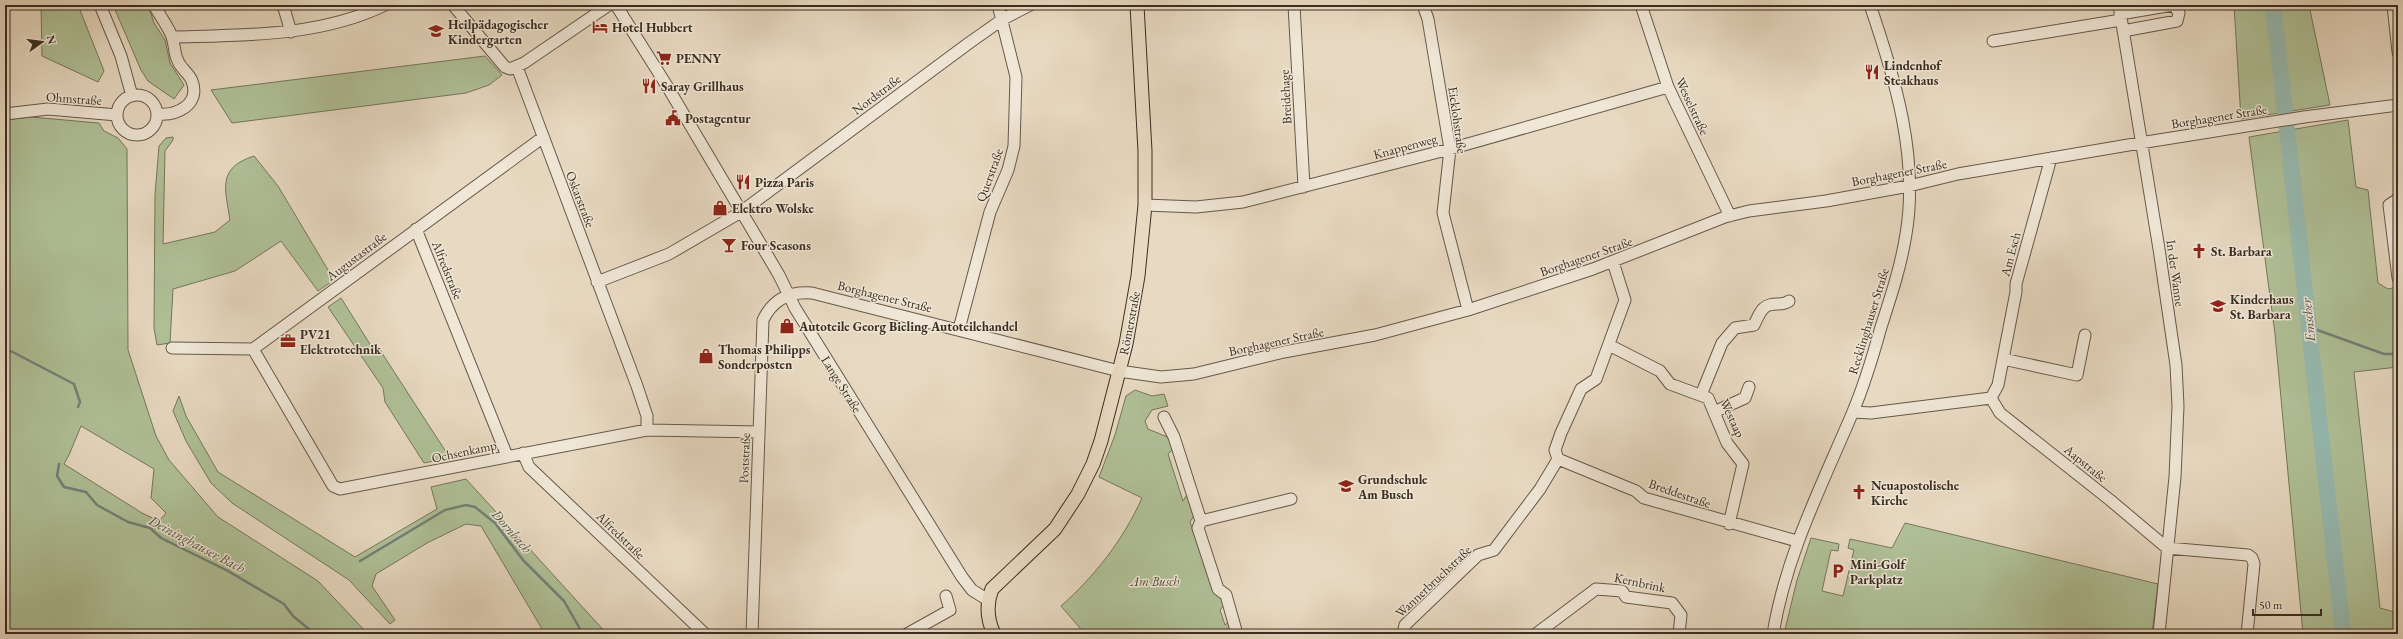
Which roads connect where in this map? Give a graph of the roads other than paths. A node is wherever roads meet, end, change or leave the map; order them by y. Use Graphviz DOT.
graph roads {
  1 [pos="100,5"];
  2 [pos="154,5"];
  3 [pos="284,5"];
  4 [pos="385,5"];
  5 [pos="453,5"];
  6 [pos="609,5"];
  7 [pos="616,5"];
  8 [pos="998,5"];
  9 [pos="1030,5"];
  10 [pos="1137,5"];
  11 [pos="1294,5"];
  12 [pos="1423,5"];
  13 [pos="1641,5"];
  14 [pos="1870,5"];
  15 [pos="2174,5"];
  16 [pos="2392,5"];
  17 [pos="2120,13"];
  18 [pos="1003,19"];
  19 [pos="2123,31"];
  20 [pos="291,32"];
  21 [pos="172,37"];
  22 [pos="1993,40"];
  23 [pos="2398,52"];
  24 [pos="516,67"];
  25 [pos="1668,87"];
  26 [pos="132,96"];
  27 [pos="2398,106"];
  28 [pos="5,114"];
  29 [pos="157,114"];
  30 [pos="117,115"];
  31 [pos="542,138"];
  32 [pos="2140,143"];
  33 [pos="1450,149"];
  34 [pos="2051,158"];
  35 [pos="1909,186"];
  36 [pos="1304,187"];
  37 [pos="2393,202"];
  38 [pos="1145,205"];
  39 [pos="741,212"];
  40 [pos="1730,216"];
  41 [pos="416,229"];
  42 [pos="1614,262"];
  43 [pos="2398,278"];
  44 [pos="597,282"];
  45 [pos="789,294"];
  46 [pos="1789,301"];
  47 [pos="1468,310"];
  48 [pos="959,329"];
  49 [pos="2086,336"];
  50 [pos="1608,346"];
  51 [pos="172,348"];
  52 [pos="253,349"];
  53 [pos="2003,359"];
  54 [pos="1119,371"];
  55 [pos="1749,388"];
  56 [pos="1701,395"];
  57 [pos="1991,398"];
  58 [pos="1714,412"];
  59 [pos="1853,412"];
  60 [pos="1164,417"];
  61 [pos="647,430"];
  62 [pos="759,432"];
  63 [pos="523,453"];
  64 [pos="507,456"];
  65 [pos="1558,459"];
  66 [pos="1291,499"];
  67 [pos="1201,521"];
  68 [pos="1729,524"];
  69 [pos="1797,541"];
  70 [pos="2167,548"];
  71 [pos="946,596"];
  72 [pos="988,600"];
  73 [pos="705,634"];
  74 [pos="752,634"];
  75 [pos="907,634"];
  76 [pos="994,634"];
  77 [pos="1237,634"];
  78 [pos="1402,634"];
  79 [pos="1536,634"];
  80 [pos="1679,634"];
  81 [pos="1773,634"];
  82 [pos="2159,634"];
  83 [pos="2247,634"];
  1 -- 26 [label="street"];
  2 -- 21 [label="street"];
  3 -- 20 [label="street"];
  4 -- 20 [label="street"];
  5 -- 24 [label="street"];
  6 -- 24 [label="street"];
  7 -- 39 [label="street, Lange Straße"];
  8 -- 18 [label="street, Querstraße"];
  9 -- 18 [label="street, Nordstraße"];
  10 -- 38 [label="main road, Römerstraße"];
  11 -- 36 [label="street, Breidehage"];
  12 -- 33 [label="street, Eicklohstraße"];
  13 -- 25 [label="street, Wesselstraße"];
  14 -- 35 [label="street, Recklinghauser Straße"];
  15 -- 17 [label="street"];
  15 -- 19 [label="street"];
  16 -- 23 [label="street"];
  17 -- 19 [label="street, In der Wanne"];
  17 -- 22 [label="street"];
  18 -- 39 [label="street, Nordstraße"];
  18 -- 48 [label="street, Querstraße"];
  19 -- 32 [label="street, In der Wanne"];
  20 -- 21 [label="street"];
  21 -- 29 [label="street"];
  24 -- 31 [label="street, Oskarstraße"];
  25 -- 33 [label="street, Knappenweg"];
  25 -- 40 [label="street, Wesselstraße"];
  26 -- 29 [label="street"];
  26 -- 30 [label="street"];
  27 -- 32 [label="street, Borghagener Straße"];
  28 -- 30 [label="street, Ohmstraße"];
  29 -- 30 [label="street"];
  31 -- 41 [label="street, Augustastraße"];
  31 -- 44 [label="street, Oskarstraße"];
  32 -- 34 [label="street, Borghagener Straße"];
  32 -- 70 [label="street, In der Wanne"];
  33 -- 36 [label="street, Knappenweg"];
  33 -- 47 [label="street, Eicklohstraße"];
  34 -- 35 [label="street, Borghagener Straße"];
  34 -- 53 [label="street, Am Esch"];
  35 -- 40 [label="street, Borghagener Straße"];
  35 -- 59 [label="street, Recklinghauser Straße"];
  36 -- 38 [label="street, Knappenweg"];
  37 -- 43 [label="street"];
  38 -- 54 [label="main road, Römerstraße"];
  39 -- 44 [label="street, Nordstraße"];
  39 -- 45 [label="street, Lange Straße"];
  40 -- 42 [label="street, Borghagener Straße"];
  41 -- 52 [label="street, Augustastraße"];
  41 -- 64 [label="street, Alfredstraße"];
  42 -- 47 [label="street, Borghagener Straße"];
  42 -- 50 [label="street, Wannerbruchstraße"];
  44 -- 61 [label="street, Oskarstraße"];
  45 -- 48 [label="street, Borghagener Straße"];
  45 -- 62 [label="street, Poststraße"];
  45 -- 72 [label="street, Lange Straße"];
  46 -- 56 [label="street, Westaap"];
  47 -- 54 [label="street, Borghagener Straße"];
  48 -- 54 [label="street, Borghagener Straße"];
  49 -- 53 [label="street"];
  50 -- 56 [label="street, Westaap"];
  50 -- 65 [label="street, Wannerbruchstraße"];
  51 -- 52 [label="street"];
  52 -- 64 [label="street, Ochsenkamp"];
  53 -- 57 [label="street, Am Esch"];
  54 -- 72 [label="main road, Römerstraße"];
  55 -- 58 [label="street"];
  56 -- 58 [label="street, Westaap"];
  57 -- 59 [label="street"];
  57 -- 70 [label="street, Aapstraße"];
  58 -- 68 [label="street, Westaap"];
  59 -- 69 [label="street, Recklinghauser Straße"];
  60 -- 67 [label="street"];
  61 -- 62 [label="street, Ochsenkamp"];
  61 -- 63 [label="street, Ochsenkamp"];
  62 -- 74 [label="street, Poststraße"];
  63 -- 64 [label="street, Ochsenkamp"];
  63 -- 73 [label="street, Alfredstraße"];
  65 -- 68 [label="street, Breddestraße"];
  65 -- 78 [label="street, Wannerbruchstraße"];
  66 -- 67 [label="street"];
  67 -- 77 [label="street"];
  68 -- 69 [label="street, Breddestraße"];
  69 -- 81 [label="street, Recklinghauser Straße"];
  70 -- 82 [label="street, In der Wanne"];
  70 -- 83 [label="street"];
  71 -- 75 [label="street"];
  72 -- 76 [label="main road"];
  79 -- 80 [label="street, Kernbrink"];
}
